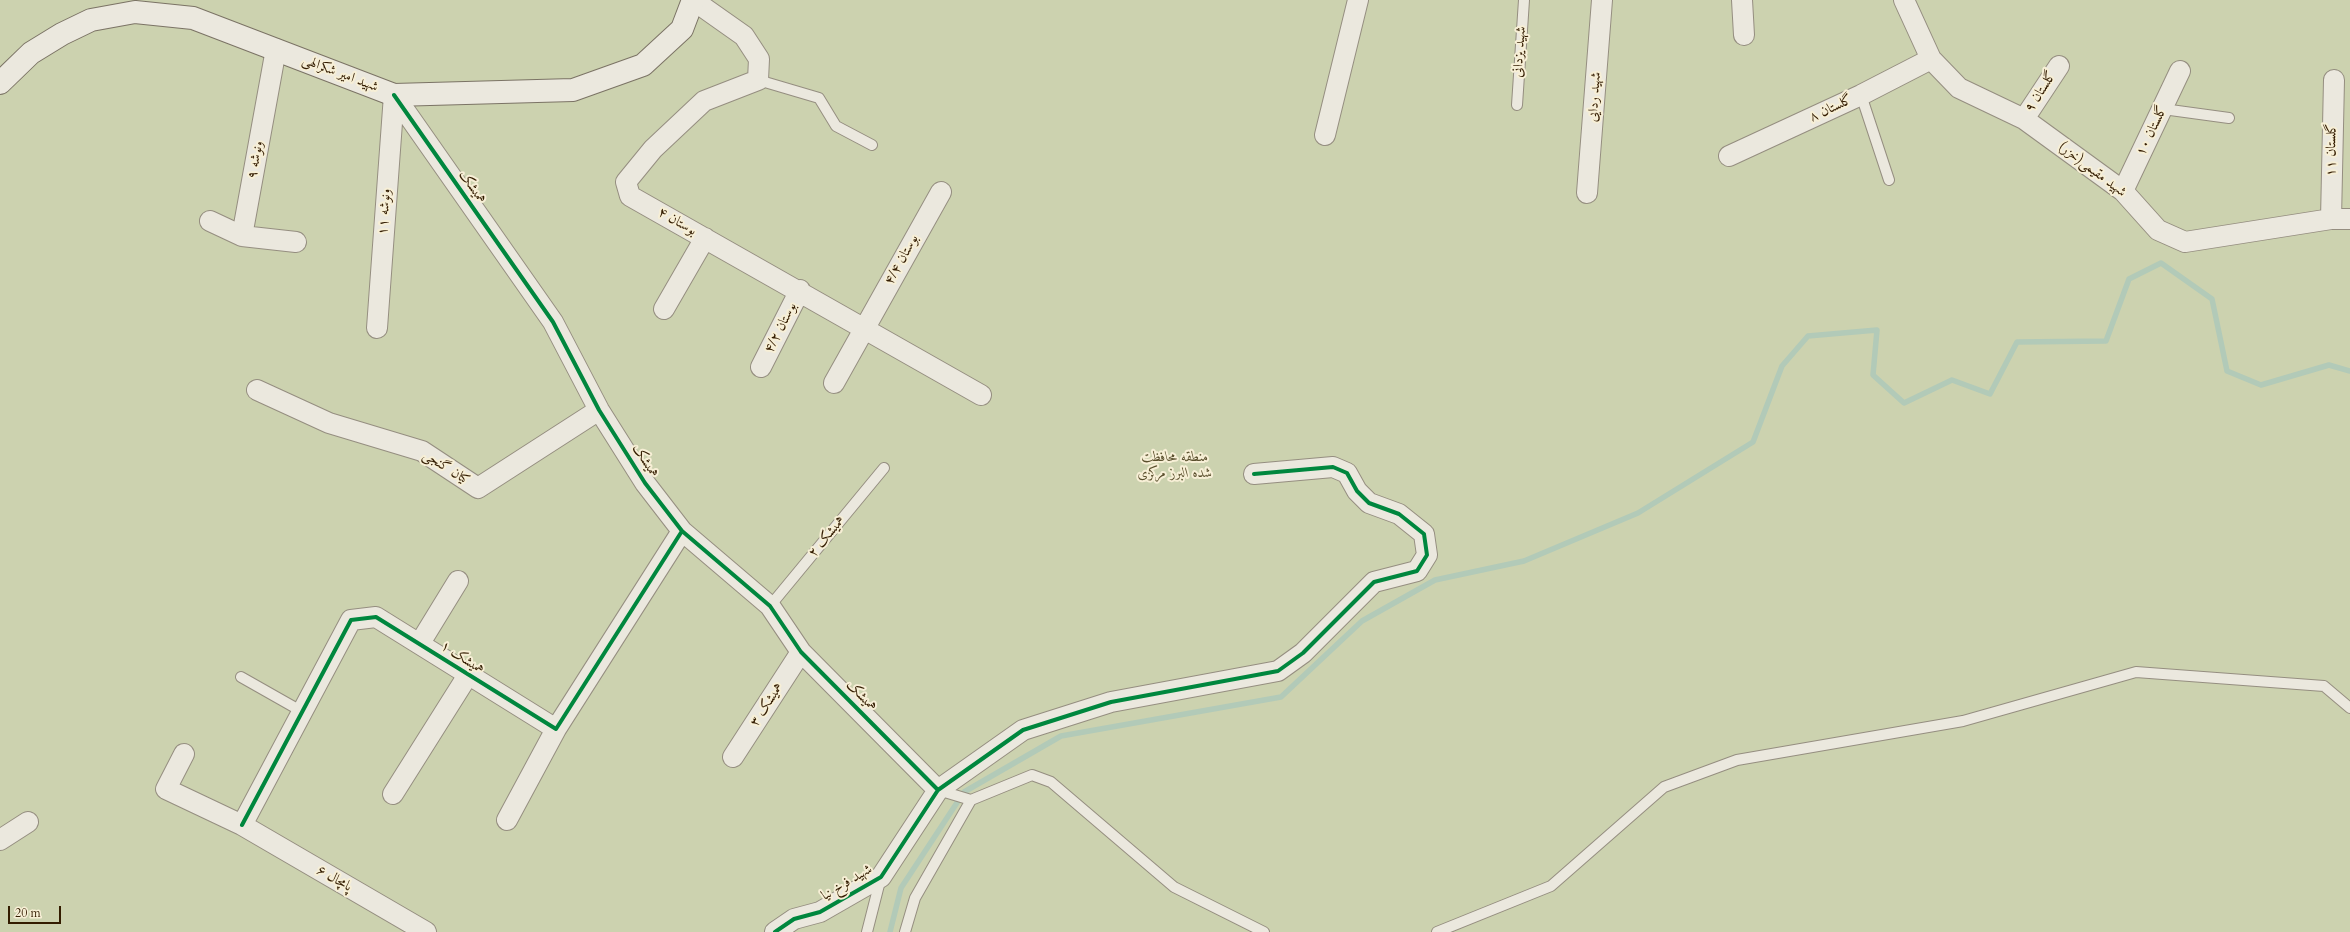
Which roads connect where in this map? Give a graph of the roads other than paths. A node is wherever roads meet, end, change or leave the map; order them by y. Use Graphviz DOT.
graph roads {
  1 [pos="693,0"];
  2 [pos="1358,0"];
  3 [pos="1524,0"];
  4 [pos="1602,0"];
  5 [pos="1742,0"];
  6 [pos="1904,0"];
  7 [pos="1744,35"];
  8 [pos="276,49"];
  9 [pos="1931,59"];
  10 [pos="2059,66"];
  11 [pos="2180,71"];
  12 [pos="758,80"];
  13 [pos="2334,80"];
  14 [pos="0,83"];
  15 [pos="394,95"];
  16 [pos="1862,95"];
  17 [pos="1517,105"];
  18 [pos="2163,108"];
  19 [pos="2024,118"];
  20 [pos="2229,118"];
  21 [pos="1325,135"];
  22 [pos="872,145"];
  23 [pos="1729,156"];
  24 [pos="1889,180"];
  25 [pos="2123,190"];
  26 [pos="940,192"];
  27 [pos="1588,193"];
  28 [pos="2340,219"];
  29 [pos="210,221"];
  30 [pos="242,236"];
  31 [pos="705,238"];
  32 [pos="296,242"];
  33 [pos="800,290"];
  34 [pos="664,309"];
  35 [pos="864,327"];
  36 [pos="377,328"];
  37 [pos="761,367"];
  38 [pos="834,383"];
  39 [pos="257,390"];
  40 [pos="981,395"];
  41 [pos="599,410"];
  42 [pos="884,468"];
  43 [pos="1254,474"];
  44 [pos="682,531"];
  45 [pos="458,581"];
  46 [pos="770,606"];
  47 [pos="420,643"];
  48 [pos="801,652"];
  49 [pos="468,675"];
  50 [pos="241,677"];
  51 [pos="2350,708"];
  52 [pos="301,711"];
  53 [pos="556,729"];
  54 [pos="184,754"];
  55 [pos="733,757"];
  56 [pos="943,792"];
  57 [pos="393,794"];
  58 [pos="971,800"];
  59 [pos="507,820"];
  60 [pos="28,822"];
  61 [pos="242,825"];
  62 [pos="0,840"];
  63 [pos="881,877"];
  64 [pos="426,932"];
  65 [pos="775,932"];
  66 [pos="867,932"];
  67 [pos="905,932"];
  68 [pos="1264,932"];
  69 [pos="1436,932"];
  1 -- 12 [label="street"];
  1 -- 15 [label="street, شهید امیر شکرالهی"];
  2 -- 21 [label="street"];
  3 -- 17 [label="lane, شهید یزدانی"];
  4 -- 27 [label="street, شهید ردایی"];
  5 -- 7 [label="street"];
  6 -- 9 [label="street, شهید مقیمی(‌خزر)"];
  8 -- 14 [label="street, شهید امیر شکرالهی"];
  8 -- 15 [label="street, شهید امیر شکرالهی"];
  8 -- 30 [label="street, ونوشه ۹"];
  9 -- 16 [label="street, گلستان ۸"];
  9 -- 19 [label="street, شهید مقیمی(‌خزر)"];
  10 -- 19 [label="street, گلستان ۹"];
  11 -- 18 [label="street, گلستان ۱۰"];
  12 -- 22 [label="lane"];
  12 -- 31 [label="street, بوستان ۴"];
  13 -- 28 [label="street, گلستان ۱۱"];
  15 -- 36 [label="street, ونوشه ۱۱"];
  15 -- 41 [label="street, همیشک"];
  16 -- 23 [label="street, گلستان ۸"];
  16 -- 24 [label="lane"];
  18 -- 20 [label="lane"];
  18 -- 25 [label="street, گلستان ۱۰"];
  19 -- 25 [label="street, شهید مقیمی(‌خزر)"];
  25 -- 28 [label="street, شهید مقیمی(‌خزر)"];
  26 -- 35 [label="street, بوستان ۴/۴"];
  29 -- 30 [label="street"];
  30 -- 32 [label="street"];
  31 -- 33 [label="street, بوستان ۴"];
  31 -- 34 [label="street"];
  33 -- 35 [label="street, بوستان ۴"];
  33 -- 37 [label="street, بوستان ۴/۲"];
  35 -- 38 [label="street, بوستان ۴/۴"];
  35 -- 40 [label="street, بوستان ۴"];
  39 -- 41 [label="street, کیان گنجی"];
  41 -- 44 [label="street, همیشک"];
  42 -- 46 [label="lane, همیشک ۲"];
  43 -- 56 [label="street"];
  44 -- 46 [label="street, همیشک"];
  44 -- 53 [label="street"];
  45 -- 47 [label="street"];
  46 -- 48 [label="street, همیشک"];
  47 -- 49 [label="street, همیشک ۱"];
  47 -- 52 [label="street, همیشک ۱"];
  48 -- 55 [label="street, همیشک ۳"];
  48 -- 56 [label="street, همیشک"];
  49 -- 53 [label="street, همیشک ۱"];
  49 -- 57 [label="street"];
  50 -- 52 [label="lane"];
  51 -- 69 [label="lane"];
  52 -- 61 [label="street, همیشک ۱"];
  53 -- 59 [label="street"];
  54 -- 61 [label="street, پامچال ۶"];
  56 -- 58 [label="lane"];
  56 -- 63 [label="street, شهید فرخ نیا"];
  58 -- 67 [label="lane"];
  58 -- 68 [label="lane"];
  60 -- 62 [label="street"];
  61 -- 64 [label="street, پامچال ۶"];
  63 -- 65 [label="street, شهید فرخ نیا"];
  63 -- 66 [label="lane"];
}
